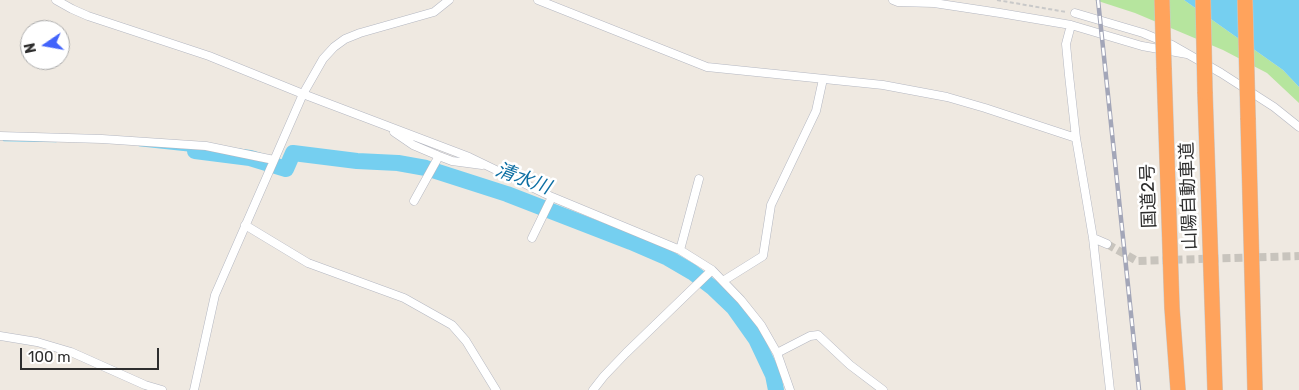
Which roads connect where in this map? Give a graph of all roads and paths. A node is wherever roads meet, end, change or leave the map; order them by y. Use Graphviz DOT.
graph roads {
  1 [pos="56,0"];
  2 [pos="449,0"];
  3 [pos="538,0"];
  4 [pos="893,0"];
  5 [pos="997,0"];
  6 [pos="1162,0"];
  7 [pos="1203,0"];
  8 [pos="1245,0"];
  9 [pos="1074,13"];
  10 [pos="1071,25"];
  11 [pos="1188,54"];
  12 [pos="823,79"];
  13 [pos="303,94"];
  14 [pos="1299,127"];
  15 [pos="388,128"];
  16 [pos="0,136"];
  17 [pos="1076,138"];
  18 [pos="439,156"];
  19 [pos="274,160"];
  20 [pos="488,166"];
  21 [pos="699,179"];
  22 [pos="552,197"];
  23 [pos="414,201"];
  24 [pos="245,225"];
  25 [pos="532,238"];
  26 [pos="1092,238"];
  27 [pos="1106,244"];
  28 [pos="680,250"];
  29 [pos="711,272"];
  30 [pos="723,281"];
  31 [pos="0,336"];
  32 [pos="777,353"];
  33 [pos="162,390"];
  34 [pos="194,390"];
  35 [pos="496,390"];
  36 [pos="593,390"];
  37 [pos="790,390"];
  38 [pos="883,390"];
  39 [pos="1110,390"];
  40 [pos="1178,390"];
  41 [pos="1215,390"];
  42 [pos="1255,390"];
  1 -- 13 [label="street"];
  2 -- 13 [label="street"];
  3 -- 12 [label="street"];
  4 -- 10 [label="street"];
  5 -- 9 [label="path"];
  6 -- 40 [label="highway, 国道2号, bridge"];
  7 -- 41 [label="highway, 山陽自動車道, bridge"];
  8 -- 42 [label="highway, bridge"];
  9 -- 11 [label="street"];
  10 -- 11 [label="street"];
  10 -- 17 [label="street"];
  11 -- 14 [label="street"];
  12 -- 17 [label="street"];
  12 -- 30 [label="street"];
  13 -- 15 [label="street"];
  13 -- 19 [label="street"];
  15 -- 18 [label="street"];
  15 -- 20 [label="street"];
  16 -- 19 [label="street"];
  17 -- 26 [label="street"];
  18 -- 20 [label="street"];
  18 -- 23 [label="street"];
  19 -- 24 [label="street"];
  20 -- 22 [label="street"];
  21 -- 28 [label="street"];
  22 -- 25 [label="street"];
  22 -- 28 [label="street"];
  24 -- 34 [label="street"];
  24 -- 35 [label="street"];
  26 -- 27 [label="street"];
  26 -- 39 [label="street"];
  28 -- 29 [label="street"];
  29 -- 30 [label="street"];
  29 -- 36 [label="street"];
  30 -- 32 [label="street"];
  31 -- 33 [label="street"];
  32 -- 37 [label="street"];
  32 -- 38 [label="street"];
}
